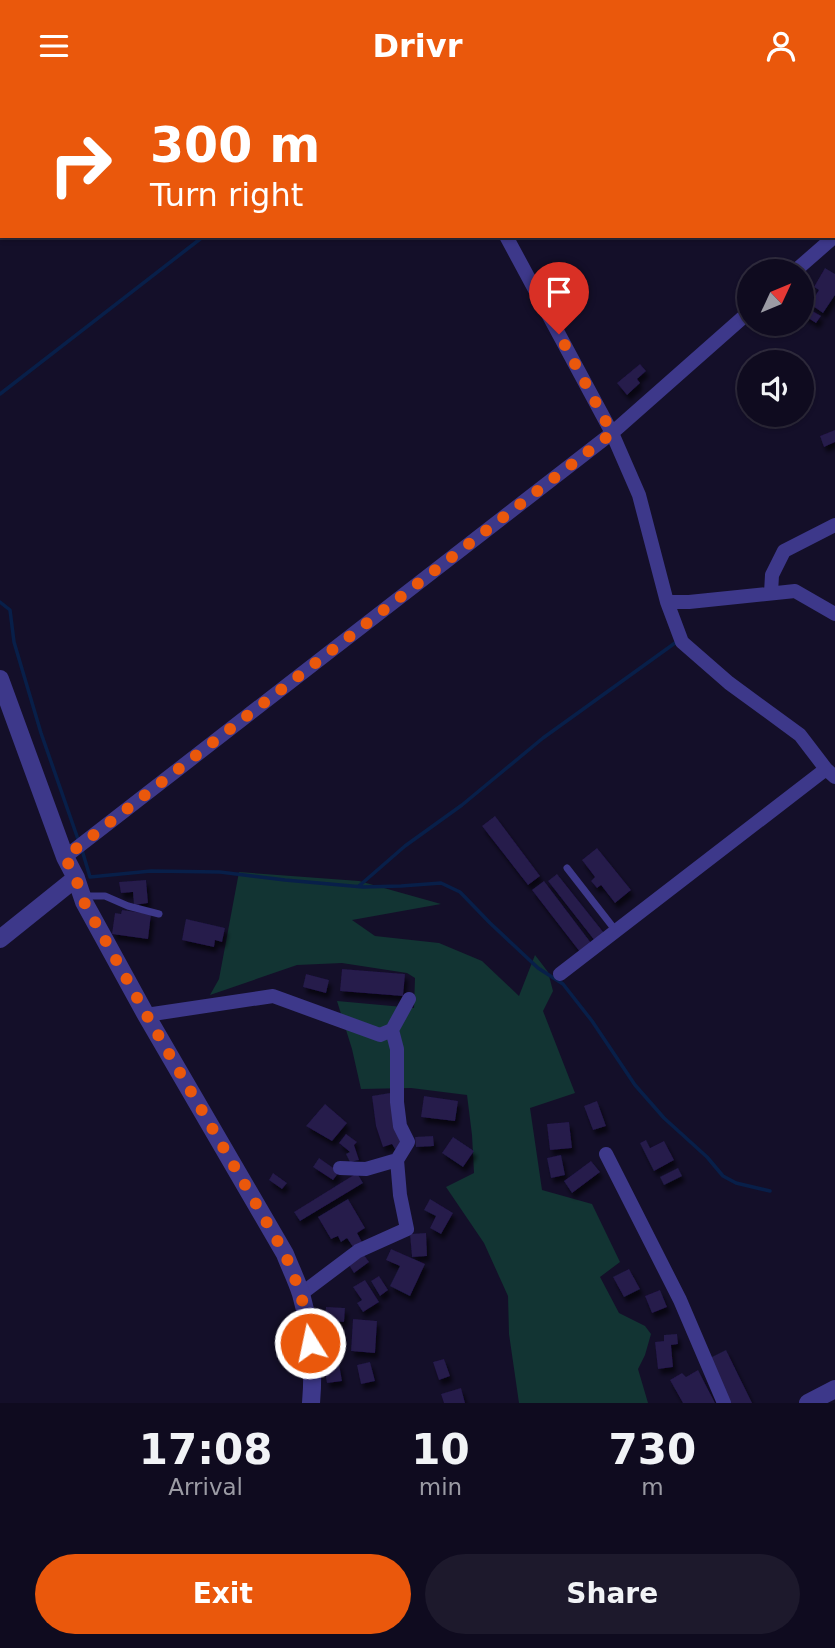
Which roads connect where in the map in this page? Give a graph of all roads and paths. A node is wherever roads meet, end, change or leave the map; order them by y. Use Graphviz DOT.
graph roads {
  1 [pos="507,238"];
  2 [pos="833,238"];
  3 [pos="809,259"];
  4 [pos="737,323"];
  5 [pos="612,433"];
  6 [pos="835,525"];
  7 [pos="771,593"];
  8 [pos="667,602"];
  9 [pos="835,614"];
  10 [pos="0,680"];
  11 [pos="831,773"];
  12 [pos="75,849"];
  13 [pos="567,868"];
  14 [pos="79,887"];
  15 [pos="159,914"];
  16 [pos="616,930"];
  17 [pos="0,939"];
  18 [pos="560,974"];
  19 [pos="409,999"];
  20 [pos="146,1014"];
  21 [pos="392,1030"];
  22 [pos="606,1154"];
  23 [pos="397,1160"];
  24 [pos="340,1168"];
  25 [pos="301,1294"];
  26 [pos="835,1389"];
  27 [pos="311,1403"];
  28 [pos="724,1403"];
  29 [pos="808,1403"];
  1 -- 5 [label="street"];
  2 -- 3 [label="street"];
  4 -- 5 [label="street"];
  5 -- 8 [label="street"];
  5 -- 12 [label="street"];
  6 -- 7 [label="street"];
  7 -- 8 [label="street"];
  7 -- 9 [label="street"];
  8 -- 11 [label="street"];
  10 -- 12 [label="street"];
  11 -- 16 [label="street"];
  12 -- 14 [label="street"];
  13 -- 16 [label="lane"];
  14 -- 15 [label="lane"];
  14 -- 17 [label="street"];
  14 -- 20 [label="street"];
  16 -- 18 [label="street"];
  19 -- 21 [label="street"];
  20 -- 21 [label="street"];
  20 -- 25 [label="street"];
  21 -- 23 [label="street"];
  22 -- 28 [label="street"];
  23 -- 24 [label="street"];
  23 -- 25 [label="street"];
  25 -- 27 [label="street"];
  26 -- 29 [label="street"];
}
